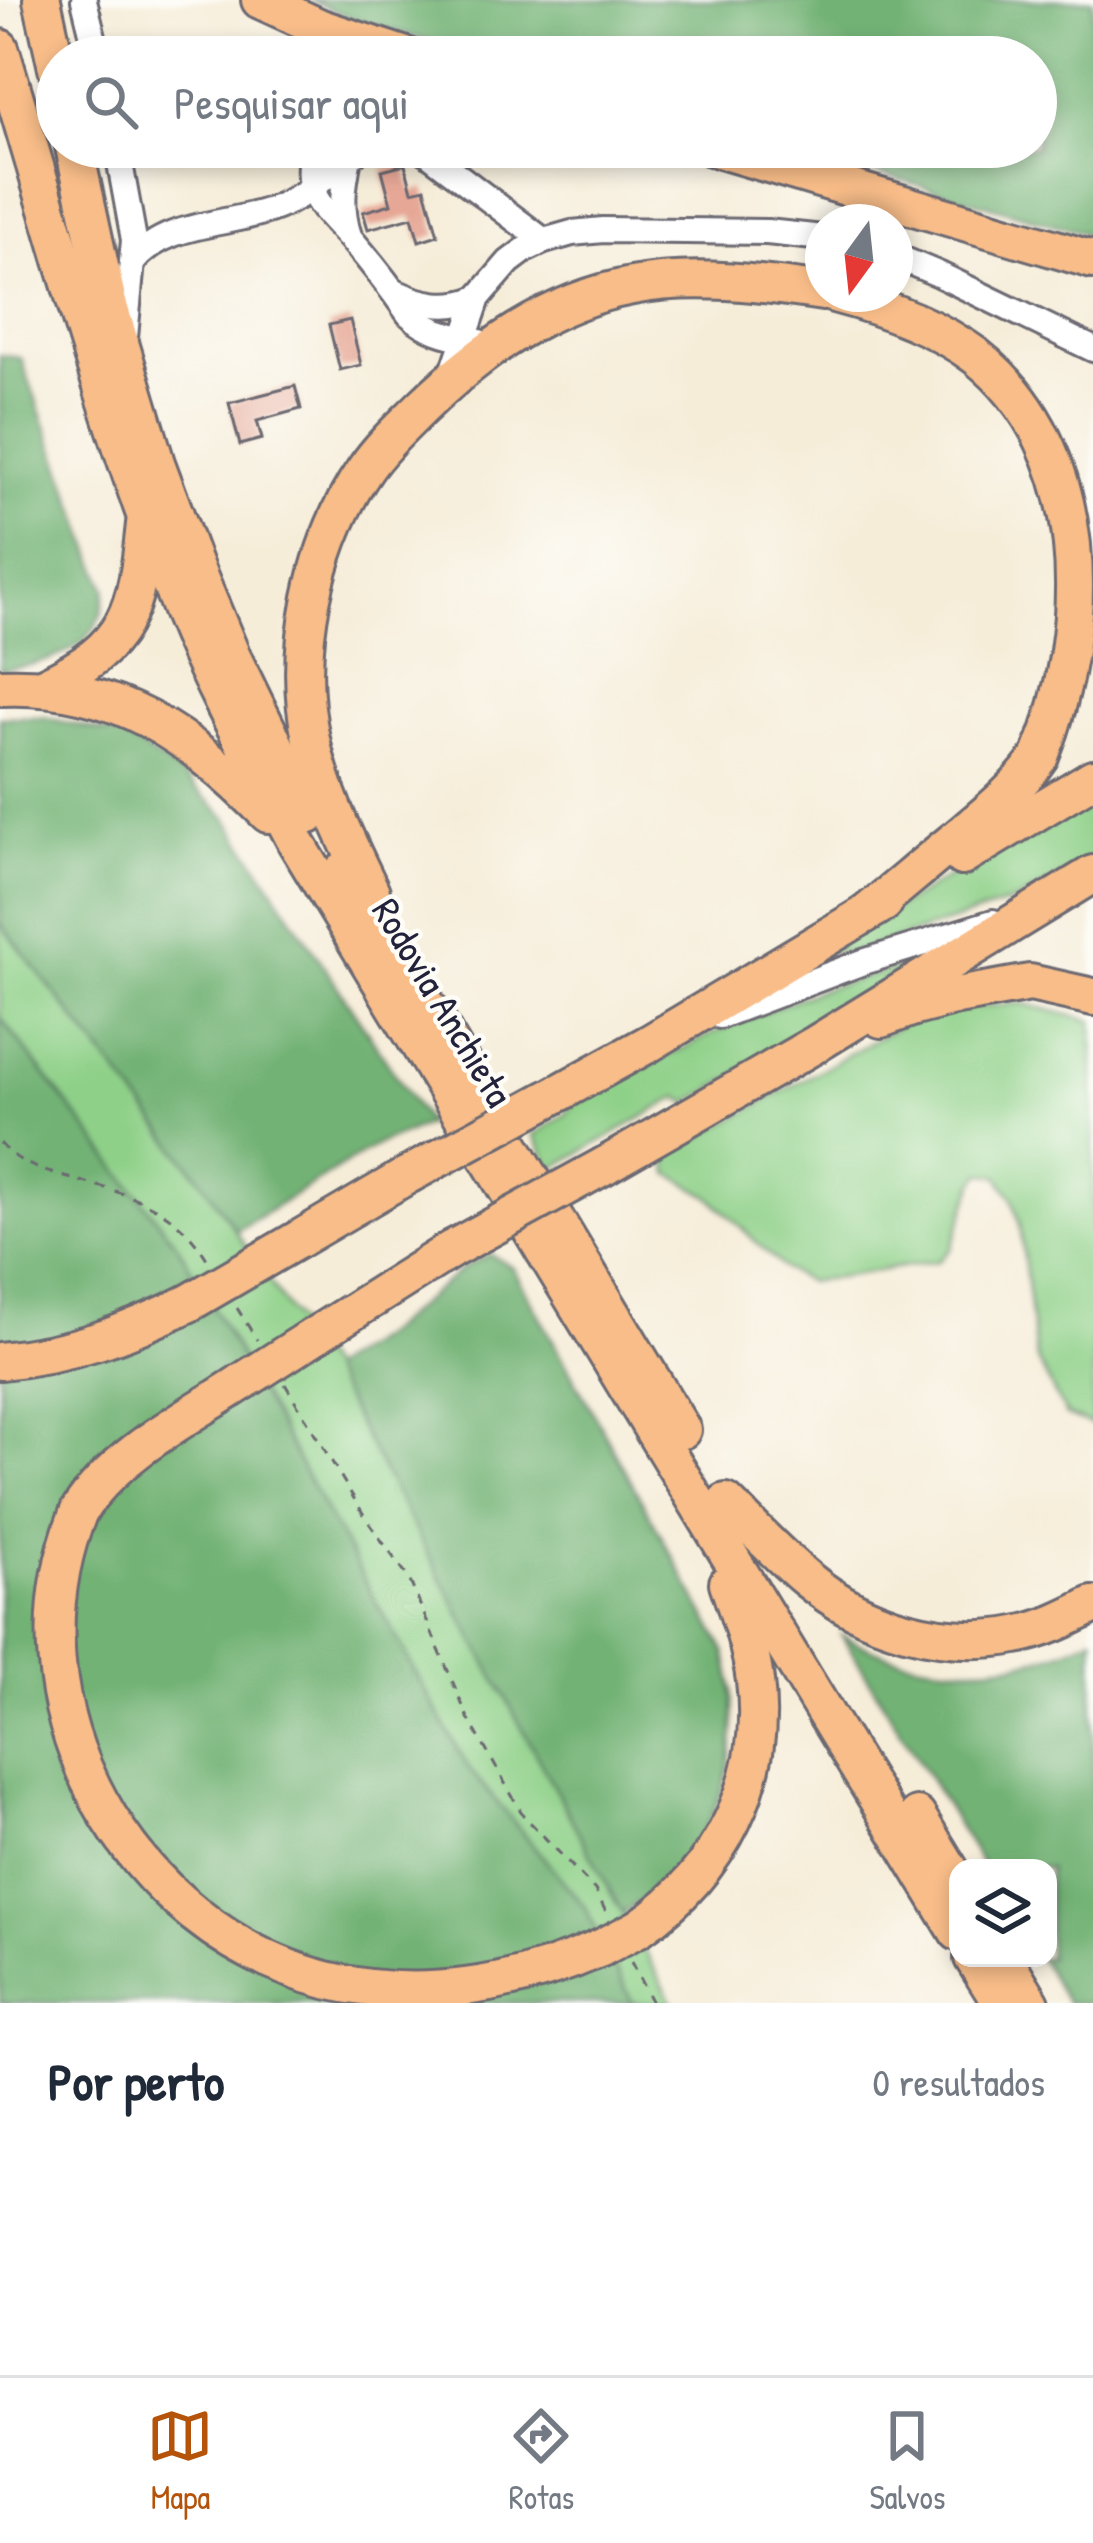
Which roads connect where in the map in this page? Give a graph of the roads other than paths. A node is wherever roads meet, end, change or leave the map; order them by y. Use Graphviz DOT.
graph roads {
  1 [pos="42,0"];
  2 [pos="84,0"];
  3 [pos="260,0"];
  4 [pos="50,36"];
  5 [pos="93,36"];
  6 [pos="345,36"];
  7 [pos="0,48"];
  8 [pos="36,166"];
  9 [pos="37,168"];
  10 [pos="79,168"];
  11 [pos="121,168"];
  12 [pos="308,168"];
  13 [pos="337,168"];
  14 [pos="350,168"];
  15 [pos="448,168"];
  16 [pos="781,168"];
  17 [pos="312,188"];
  18 [pos="274,208"];
  19 [pos="327,216"];
  20 [pos="132,221"];
  21 [pos="167,235"];
  22 [pos="349,236"];
  23 [pos="805,236"];
  24 [pos="544,241"];
  25 [pos="1093,260"];
  26 [pos="133,263"];
  27 [pos="913,264"];
  28 [pos="805,290"];
  29 [pos="393,291"];
  30 [pos="478,298"];
  31 [pos="889,312"];
  32 [pos="479,341"];
  33 [pos="1093,349"];
  34 [pos="125,358"];
  35 [pos="146,513"];
  36 [pos="44,686"];
  37 [pos="0,687"];
  38 [pos="1093,778"];
  39 [pos="296,842"];
  40 [pos="1093,874"];
  41 [pos="1030,911"];
  42 [pos="865,915"];
  43 [pos="416,987"];
  44 [pos="1093,997"];
  45 [pos="650,1043"];
  46 [pos="816,1043"];
  47 [pos="0,1361"];
  48 [pos="716,1510"];
  49 [pos="1093,1605"];
  50 [pos="949,1869"];
  51 [pos="949,1916"];
  52 [pos="979,1967"];
  53 [pos="1009,1967"];
  54 [pos="1001,2003"];
  55 [pos="1031,2003"];
  1 -- 4 [label="highway"];
  2 -- 5 [label="lane"];
  3 -- 6 [label="highway"];
  7 -- 8 [label="highway, Rodovia Anchieta"];
  9 -- 35 [label="highway, Rodovia Anchieta"];
  10 -- 34 [label="highway, Rodovia Anchieta"];
  11 -- 20 [label="lane"];
  12 -- 17 [label="lane"];
  13 -- 17 [label="lane"];
  14 -- 22 [label="lane"];
  15 -- 24 [label="lane"];
  16 -- 25 [label="highway"];
  17 -- 18 [label="lane"];
  17 -- 19 [label="lane"];
  18 -- 19 [label="lane"];
  18 -- 21 [label="lane"];
  19 -- 22 [label="lane"];
  20 -- 21 [label="lane"];
  20 -- 26 [label="lane"];
  21 -- 26 [label="lane"];
  22 -- 29 [label="lane"];
  23 -- 24 [label="lane"];
  24 -- 30 [label="lane"];
  26 -- 34 [label="lane"];
  27 -- 33 [label="lane"];
  28 -- 32 [label="highway"];
  29 -- 30 [label="lane"];
  29 -- 32 [label="lane"];
  30 -- 32 [label="lane"];
  31 -- 42 [label="highway"];
  32 -- 43 [label="highway"];
  34 -- 43 [label="highway, Rodovia Anchieta"];
  35 -- 36 [label="highway"];
  35 -- 39 [label="highway, Rodovia Anchieta"];
  36 -- 37 [label="highway"];
  36 -- 39 [label="highway"];
  38 -- 42 [label="highway"];
  39 -- 48 [label="highway, Rodovia Anchieta"];
  40 -- 41 [label="highway"];
  41 -- 45 [label="lane"];
  41 -- 46 [label="highway"];
  42 -- 45 [label="highway"];
  43 -- 48 [label="highway, Rodovia Anchieta"];
  44 -- 46 [label="highway"];
  45 -- 47 [label="highway, bridge"];
  46 -- 48 [label="highway, bridge"];
  48 -- 49 [label="highway"];
  48 -- 50 [label="highway, Rodovia Anchieta"];
  48 -- 51 [label="highway, Rodovia Anchieta"];
  52 -- 54 [label="highway"];
  53 -- 55 [label="highway"];
}
